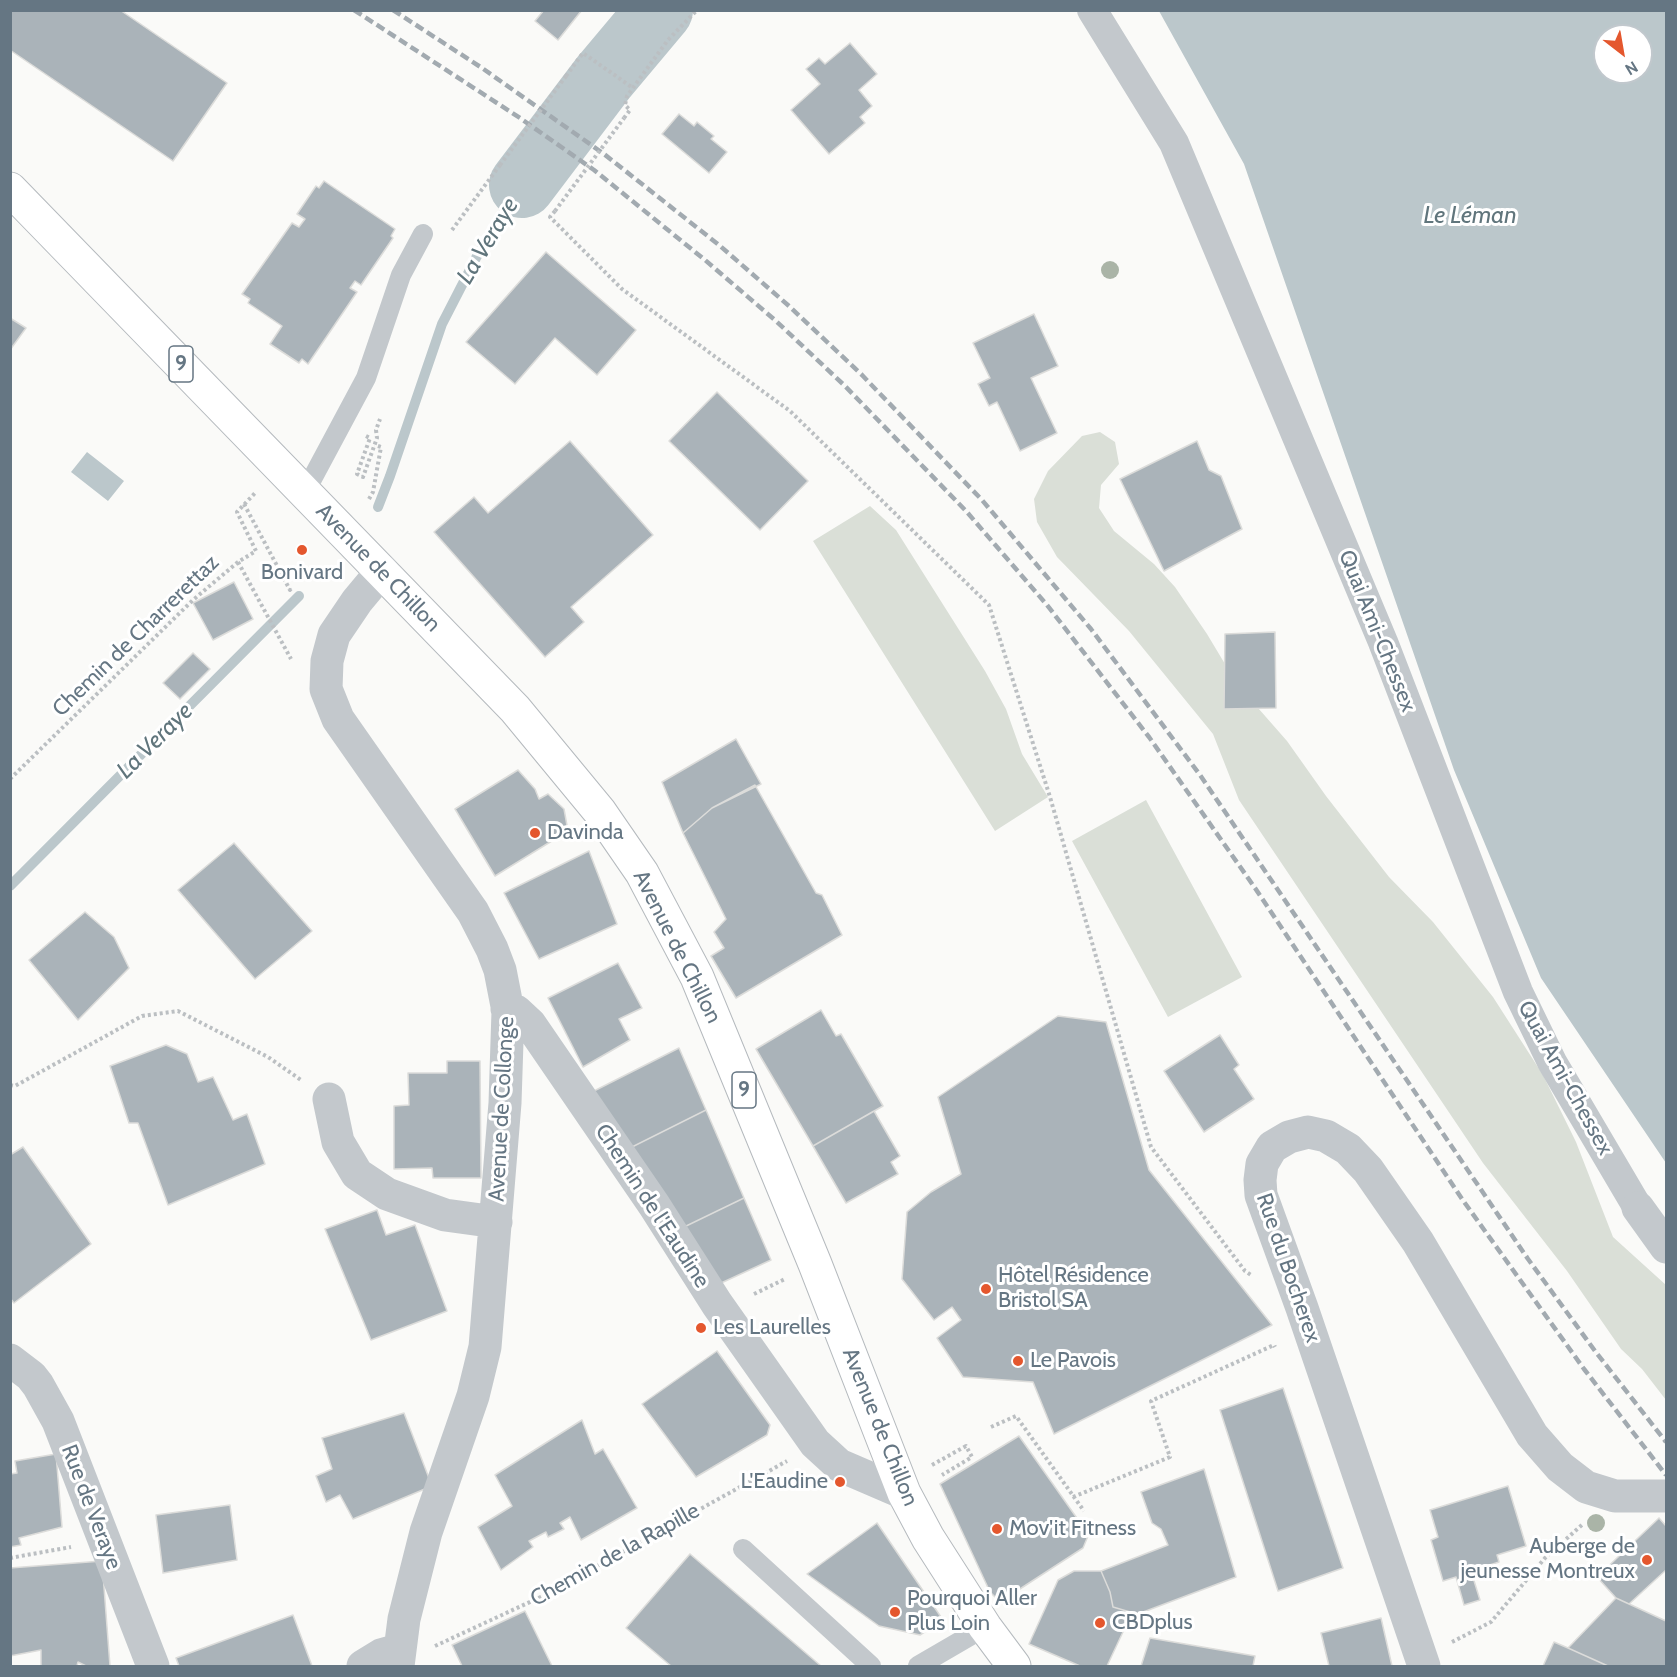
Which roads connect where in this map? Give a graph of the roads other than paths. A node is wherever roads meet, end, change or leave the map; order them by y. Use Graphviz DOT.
graph roads {
  1 [pos="1092,10"];
  2 [pos="10,189"];
  3 [pos="423,234"];
  4 [pos="305,492"];
  5 [pos="382,571"];
  6 [pos="507,1009"];
  7 [pos="329,1099"];
  8 [pos="1638,1208"];
  9 [pos="496,1222"];
  10 [pos="1666,1247"];
  11 [pos="10,1360"];
  12 [pos="904,1493"];
  13 [pos="1666,1496"];
  14 [pos="742,1549"];
  15 [pos="985,1627"];
  16 [pos="398,1658"];
  17 [pos="1019,1664"];
  18 [pos="153,1666"];
  19 [pos="363,1666"];
  20 [pos="871,1666"];
  21 [pos="918,1666"];
  22 [pos="1424,1666"];
  1 -- 8 [label="street, Quai Ami-Chessex"];
  2 -- 4 [label="main road, Avenue de Chillon / 9"];
  3 -- 4 [label="lane"];
  4 -- 5 [label="main road, Avenue de Chillon / 9"];
  5 -- 6 [label="street, Avenue de Collonge"];
  5 -- 12 [label="main road, Avenue de Chillon / 9"];
  6 -- 9 [label="street, Avenue de Collonge"];
  6 -- 12 [label="street, Chemin de l'Eaudine"];
  7 -- 9 [label="street"];
  8 -- 10 [label="street, Quai Ami-Chessex"];
  9 -- 16 [label="street, Avenue de Collonge"];
  11 -- 18 [label="street, Rue de Veraye"];
  12 -- 15 [label="main road, Avenue de Chillon / 9"];
  13 -- 22 [label="street, Rue du Bocherex"];
  14 -- 20 [label="lane"];
  15 -- 17 [label="main road, Avenue de Chillon / 9"];
  15 -- 21 [label="lane"];
  16 -- 19 [label="street"];
}
